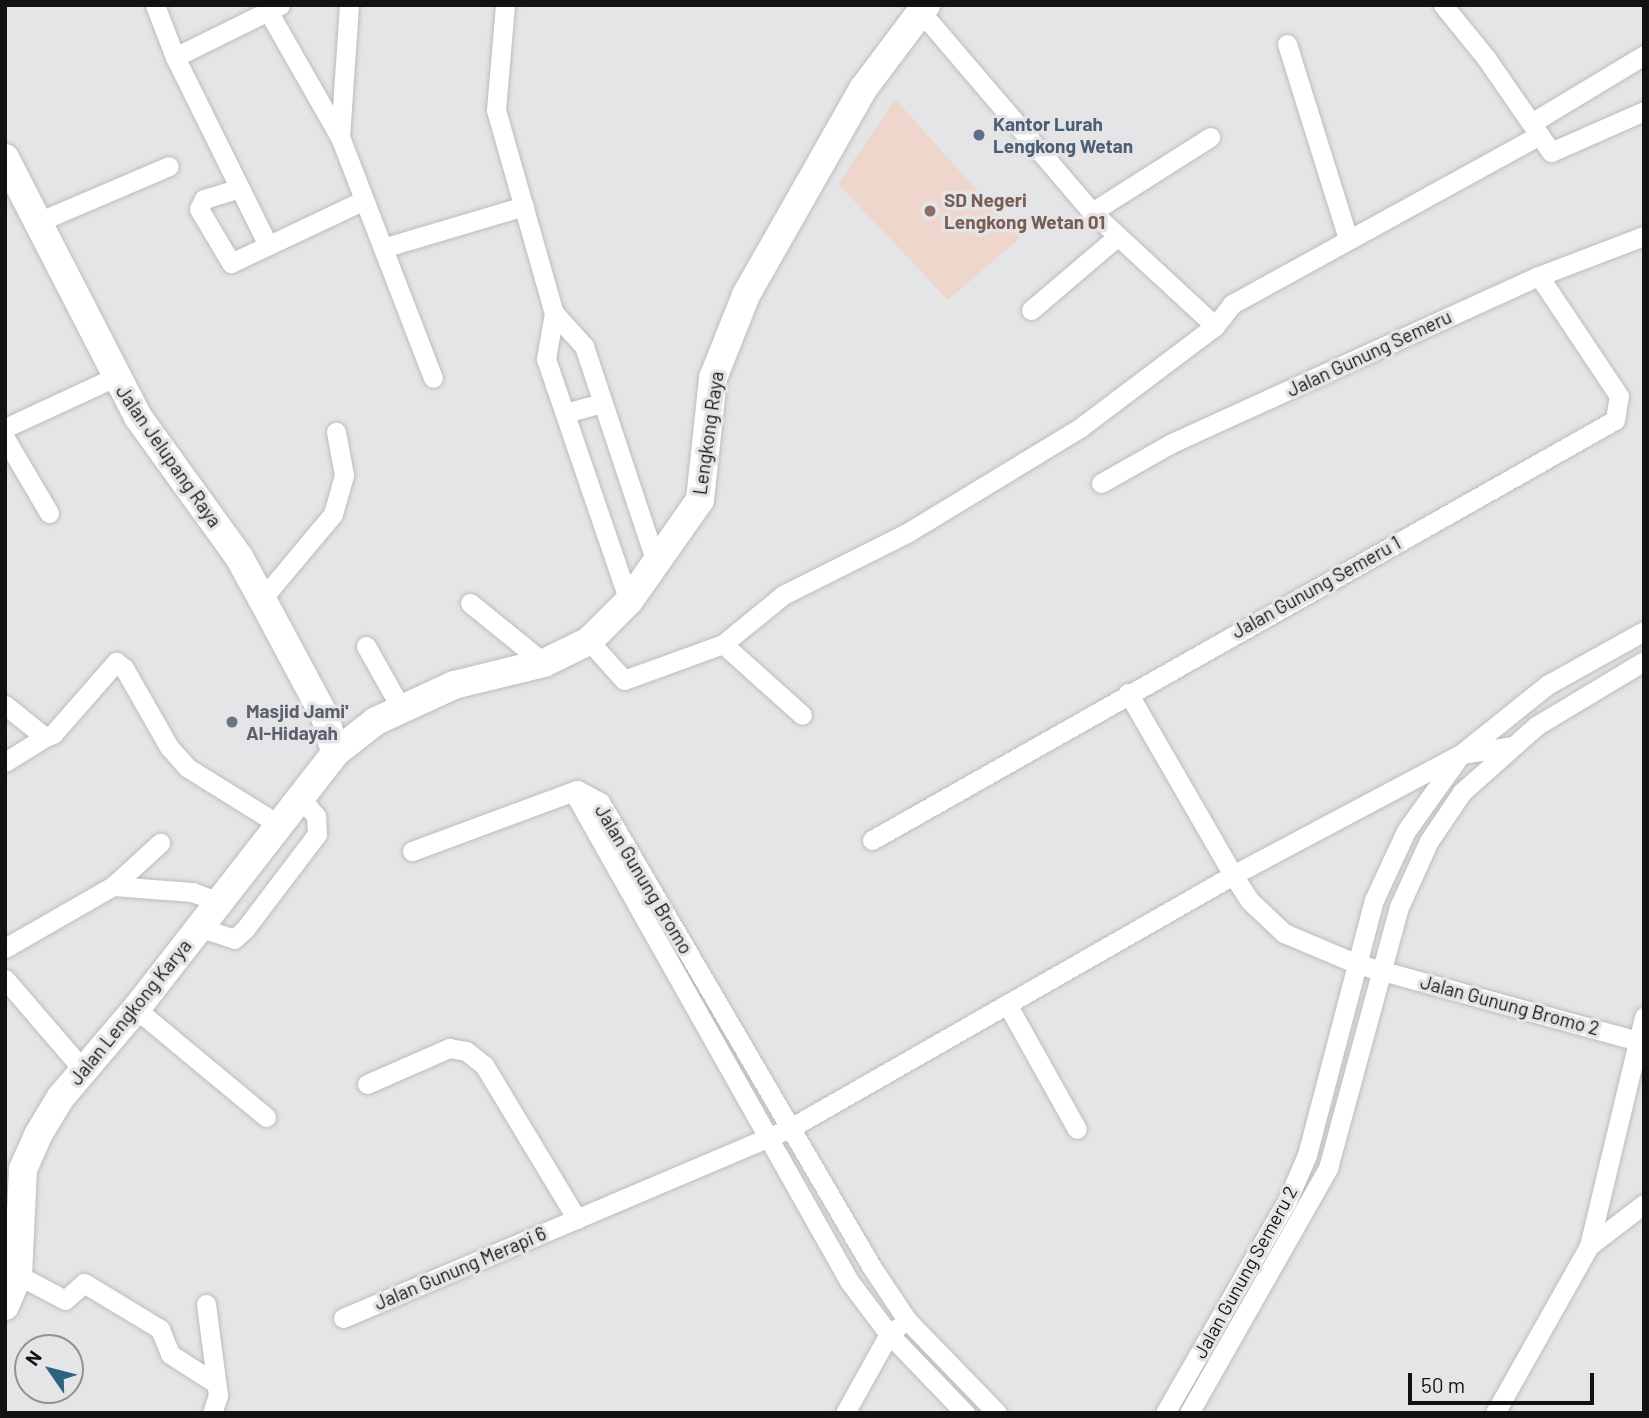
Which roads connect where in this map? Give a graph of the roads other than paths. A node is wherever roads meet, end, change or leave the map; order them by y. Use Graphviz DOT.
graph roads {
  1 [pos="155,5"];
  2 [pos="349,5"];
  3 [pos="505,5"];
  4 [pos="1443,5"];
  5 [pos="274,8"];
  6 [pos="924,8"];
  7 [pos="1287,44"];
  8 [pos="1644,55"];
  9 [pos="175,57"];
  10 [pos="1644,111"];
  11 [pos="1536,128"];
  12 [pos="340,137"];
  13 [pos="1210,137"];
  14 [pos="5,158"];
  15 [pos="169,166"];
  16 [pos="240,188"];
  17 [pos="364,200"];
  18 [pos="524,206"];
  19 [pos="1092,212"];
  20 [pos="38,222"];
  21 [pos="1118,236"];
  22 [pos="1644,236"];
  23 [pos="1349,239"];
  24 [pos="267,243"];
  25 [pos="383,248"];
  26 [pos="1539,276"];
  27 [pos="1031,310"];
  28 [pos="554,313"];
  29 [pos="1215,326"];
  30 [pos="115,377"];
  31 [pos="433,378"];
  32 [pos="602,403"];
  33 [pos="565,413"];
  34 [pos="5,428"];
  35 [pos="336,432"];
  36 [pos="5,438"];
  37 [pos="1101,483"];
  38 [pos="49,513"];
  39 [pos="656,562"];
  40 [pos="262,599"];
  41 [pos="629,601"];
  42 [pos="470,603"];
  43 [pos="1644,631"];
  44 [pos="589,641"];
  45 [pos="723,644"];
  46 [pos="366,646"];
  47 [pos="1644,661"];
  48 [pos="544,663"];
  49 [pos="1128,693"];
  50 [pos="5,705"];
  51 [pos="402,710"];
  52 [pos="802,715"];
  53 [pos="45,737"];
  54 [pos="1513,746"];
  55 [pos="335,752"];
  56 [pos="1461,754"];
  57 [pos="5,762"];
  58 [pos="577,790"];
  59 [pos="300,797"];
  60 [pos="278,824"];
  61 [pos="872,840"];
  62 [pos="160,843"];
  63 [pos="412,851"];
  64 [pos="1233,875"];
  65 [pos="113,886"];
  66 [pos="219,902"];
  67 [pos="198,927"];
  68 [pos="5,948"];
  69 [pos="1357,964"];
  70 [pos="1381,970"];
  71 [pos="5,979"];
  72 [pos="1007,1004"];
  73 [pos="136,1009"];
  74 [pos="1644,1017"];
  75 [pos="1638,1041"];
  76 [pos="84,1071"];
  77 [pos="367,1084"];
  78 [pos="266,1117"];
  79 [pos="792,1127"];
  80 [pos="1077,1129"];
  81 [pos="768,1139"];
  82 [pos="1644,1204"];
  83 [pos="577,1219"];
  84 [pos="1589,1246"];
  85 [pos="18,1275"];
  86 [pos="206,1304"];
  87 [pos="5,1306"];
  88 [pos="342,1318"];
  89 [pos="907,1320"];
  90 [pos="889,1334"];
  91 [pos="215,1383"];
  92 [pos="212,1413"];
  93 [pos="845,1413"];
  94 [pos="965,1413"];
  95 [pos="997,1413"];
  96 [pos="1165,1413"];
  97 [pos="1189,1413"];
  98 [pos="1495,1413"];
  1 -- 9 [label="street"];
  2 -- 12 [label="street"];
  3 -- 18 [label="street"];
  4 -- 11 [label="street"];
  5 -- 9 [label="street"];
  5 -- 12 [label="street"];
  6 -- 19 [label="street"];
  6 -- 39 [label="street, Lengkong Raya"];
  7 -- 23 [label="street"];
  8 -- 11 [label="street"];
  9 -- 16 [label="street"];
  10 -- 11 [label="street"];
  11 -- 23 [label="street"];
  12 -- 17 [label="street"];
  13 -- 19 [label="street"];
  14 -- 20 [label="street, Jalan Jelupang Raya"];
  15 -- 20 [label="street"];
  16 -- 24 [label="street"];
  16 -- 24 [label="street"];
  17 -- 24 [label="street"];
  17 -- 25 [label="street"];
  18 -- 25 [label="street"];
  18 -- 28 [label="street"];
  19 -- 21 [label="street"];
  20 -- 30 [label="street, Jalan Jelupang Raya"];
  21 -- 27 [label="street"];
  21 -- 29 [label="street"];
  22 -- 26 [label="street, Jalan Gunung Semeru"];
  23 -- 29 [label="street"];
  25 -- 31 [label="street"];
  26 -- 37 [label="street, Jalan Gunung Semeru"];
  26 -- 49 [label="street, Jalan Gunung Semeru 1"];
  28 -- 32 [label="street"];
  28 -- 33 [label="street"];
  29 -- 45 [label="street"];
  30 -- 34 [label="street"];
  30 -- 40 [label="street, Jalan Jelupang Raya"];
  32 -- 33 [label="street"];
  32 -- 39 [label="street"];
  33 -- 41 [label="street"];
  35 -- 40 [label="street"];
  36 -- 38 [label="street"];
  39 -- 41 [label="street, Lengkong Raya"];
  40 -- 55 [label="street, Jalan Jelupang Raya"];
  41 -- 44 [label="street, Lengkong Raya"];
  42 -- 48 [label="street"];
  43 -- 56 [label="street, Jalan Gunung Semeru 2"];
  44 -- 45 [label="street"];
  44 -- 48 [label="street, Lengkong Raya"];
  45 -- 52 [label="street"];
  46 -- 51 [label="street"];
  47 -- 54 [label="street, Jalan Gunung Semeru 2"];
  48 -- 51 [label="street, Lengkong Raya"];
  49 -- 61 [label="street, Jalan Gunung Semeru 1"];
  49 -- 64 [label="street"];
  50 -- 53 [label="street"];
  51 -- 55 [label="street, Lengkong Raya"];
  53 -- 57 [label="street"];
  53 -- 60 [label="street"];
  54 -- 56 [label="street, Jalan Gunung Semeru 2"];
  54 -- 70 [label="street, Jalan Gunung Semeru 2"];
  55 -- 59 [label="street, Jalan Lengkong Karya"];
  56 -- 64 [label="street, Jalan Gunung Semeru 2"];
  56 -- 69 [label="street, Jalan Gunung Semeru 2"];
  58 -- 63 [label="street"];
  58 -- 79 [label="street, Jalan Gunung Bromo"];
  58 -- 81 [label="street, Jalan Gunung Bromo"];
  59 -- 60 [label="street, Jalan Lengkong Karya"];
  59 -- 67 [label="street"];
  60 -- 66 [label="street, Jalan Lengkong Karya"];
  62 -- 65 [label="street"];
  64 -- 69 [label="street"];
  64 -- 72 [label="street, Jalan Gunung Semeru 2"];
  65 -- 66 [label="street"];
  65 -- 68 [label="street"];
  66 -- 67 [label="street, Jalan Lengkong Karya"];
  67 -- 73 [label="street, Jalan Lengkong Karya"];
  69 -- 70 [label="street"];
  69 -- 96 [label="street, Jalan Gunung Semeru 2"];
  70 -- 75 [label="street, Jalan Gunung Bromo 2"];
  70 -- 97 [label="street, Jalan Gunung Semeru 2"];
  71 -- 76 [label="street"];
  72 -- 79 [label="street, Jalan Gunung Semeru 2"];
  72 -- 80 [label="street"];
  73 -- 76 [label="street, Jalan Lengkong Karya"];
  73 -- 78 [label="street"];
  74 -- 75 [label="street"];
  75 -- 84 [label="street"];
  76 -- 85 [label="street, Jalan Lengkong Karya"];
  77 -- 83 [label="street"];
  79 -- 81 [label="street, Jalan Gunung Semeru 2"];
  79 -- 89 [label="street, Jalan Gunung Bromo"];
  81 -- 83 [label="street, Jalan Gunung Merapi 6"];
  81 -- 90 [label="street, Jalan Gunung Bromo"];
  82 -- 84 [label="street"];
  83 -- 88 [label="street, Jalan Gunung Merapi 6"];
  84 -- 98 [label="street"];
  85 -- 87 [label="street, Jalan Lengkong Karya"];
  85 -- 91 [label="street"];
  86 -- 91 [label="street"];
  89 -- 90 [label="street"];
  89 -- 95 [label="street, Jalan Gunung Bromo"];
  90 -- 93 [label="street"];
  90 -- 94 [label="street, Jalan Gunung Bromo"];
  91 -- 92 [label="street"];
}
